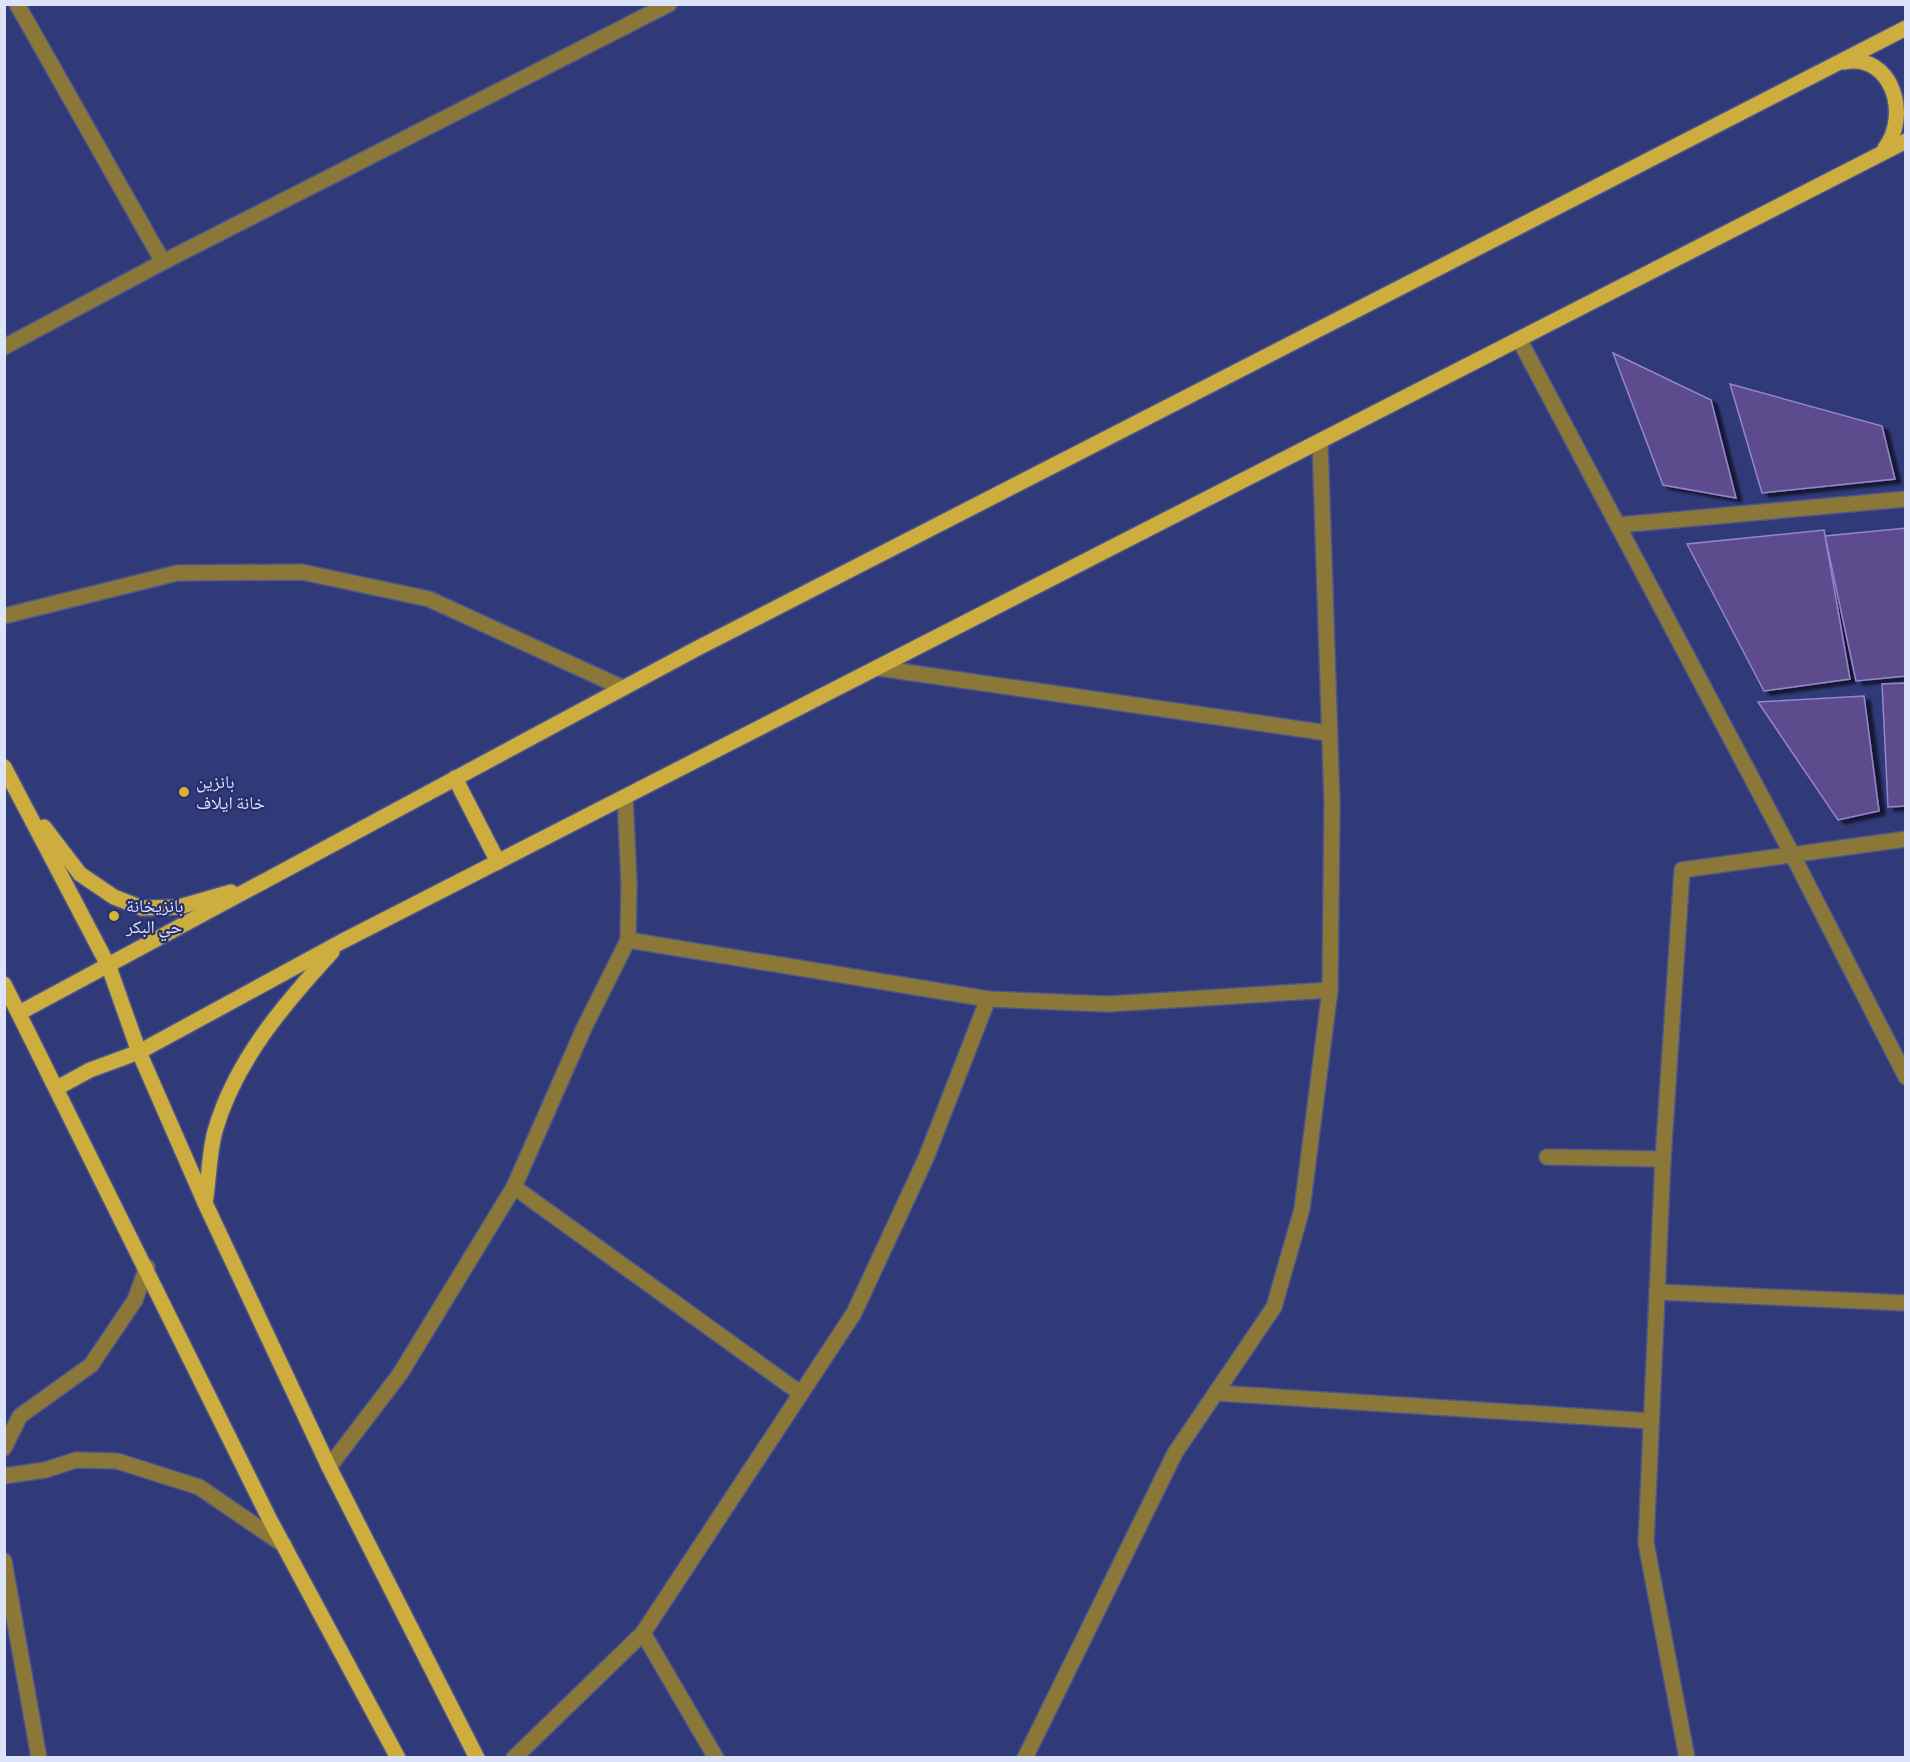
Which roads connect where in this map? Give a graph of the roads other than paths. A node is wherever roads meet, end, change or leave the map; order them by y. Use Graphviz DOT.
graph roads {
  1 [pos="17,4"];
  2 [pos="669,4"];
  3 [pos="1905,28"];
  4 [pos="1833,64"];
  5 [pos="1905,141"];
  6 [pos="1876,156"];
  7 [pos="163,262"];
  8 [pos="1519,339"];
  9 [pos="4,347"];
  10 [pos="1320,441"];
  11 [pos="1905,499"];
  12 [pos="1618,525"];
  13 [pos="4,616"];
  14 [pos="878,668"];
  15 [pos="623,688"];
  16 [pos="1328,733"];
  17 [pos="4,767"];
  18 [pos="455,778"];
  19 [pos="19,795"];
  20 [pos="626,797"];
  21 [pos="1905,839"];
  22 [pos="1792,854"];
  23 [pos="498,862"];
  24 [pos="260,883"];
  25 [pos="628,940"];
  26 [pos="341,942"];
  27 [pos="110,967"];
  28 [pos="4,984"];
  29 [pos="1330,990"];
  30 [pos="988,999"];
  31 [pos="19,1013"];
  32 [pos="139,1052"];
  33 [pos="1905,1077"];
  34 [pos="57,1088"];
  35 [pos="1547,1157"];
  36 [pos="1663,1159"];
  37 [pos="514,1187"];
  38 [pos="205,1203"];
  39 [pos="147,1267"];
  40 [pos="1657,1292"];
  41 [pos="1905,1303"];
  42 [pos="800,1393"];
  43 [pos="1216,1393"];
  44 [pos="1651,1421"];
  45 [pos="4,1448"];
  46 [pos="328,1467"];
  47 [pos="4,1476"];
  48 [pos="284,1545"];
  49 [pos="4,1561"];
  50 [pos="643,1633"];
  51 [pos="39,1758"];
  52 [pos="398,1758"];
  53 [pos="477,1758"];
  54 [pos="514,1758"];
  55 [pos="716,1758"];
  56 [pos="1025,1758"];
  57 [pos="1687,1758"];
  1 -- 7 [label="street"];
  2 -- 7 [label="street"];
  3 -- 4 [label="main road"];
  4 -- 6 [label="main road"];
  4 -- 15 [label="main road"];
  5 -- 6 [label="main road"];
  6 -- 8 [label="main road"];
  7 -- 9 [label="street"];
  8 -- 10 [label="main road"];
  8 -- 12 [label="street"];
  10 -- 14 [label="main road"];
  10 -- 16 [label="street"];
  11 -- 12 [label="street"];
  12 -- 22 [label="street"];
  13 -- 15 [label="street"];
  14 -- 16 [label="street"];
  14 -- 20 [label="main road"];
  15 -- 18 [label="main road"];
  16 -- 29 [label="street"];
  17 -- 19 [label="main road"];
  18 -- 23 [label="main road"];
  18 -- 24 [label="main road"];
  19 -- 24 [label="main road"];
  19 -- 27 [label="main road"];
  20 -- 23 [label="main road"];
  20 -- 25 [label="street"];
  21 -- 22 [label="street"];
  22 -- 33 [label="street"];
  22 -- 36 [label="street"];
  23 -- 26 [label="main road"];
  24 -- 27 [label="main road"];
  25 -- 30 [label="street"];
  25 -- 37 [label="street"];
  26 -- 32 [label="main road"];
  26 -- 38 [label="main road"];
  27 -- 31 [label="main road"];
  27 -- 32 [label="main road"];
  28 -- 31 [label="main road"];
  29 -- 30 [label="street"];
  29 -- 43 [label="street"];
  30 -- 42 [label="street"];
  31 -- 34 [label="main road"];
  32 -- 34 [label="main road"];
  32 -- 38 [label="main road"];
  34 -- 39 [label="main road"];
  35 -- 36 [label="street"];
  36 -- 40 [label="street"];
  37 -- 42 [label="street"];
  37 -- 46 [label="street"];
  38 -- 46 [label="main road"];
  39 -- 45 [label="street"];
  39 -- 48 [label="main road"];
  40 -- 41 [label="street"];
  40 -- 44 [label="street"];
  42 -- 50 [label="street"];
  43 -- 44 [label="street"];
  43 -- 56 [label="street"];
  44 -- 57 [label="street"];
  46 -- 53 [label="main road"];
  47 -- 48 [label="street"];
  48 -- 52 [label="main road"];
  49 -- 51 [label="street"];
  50 -- 54 [label="street"];
  50 -- 55 [label="street"];
}
